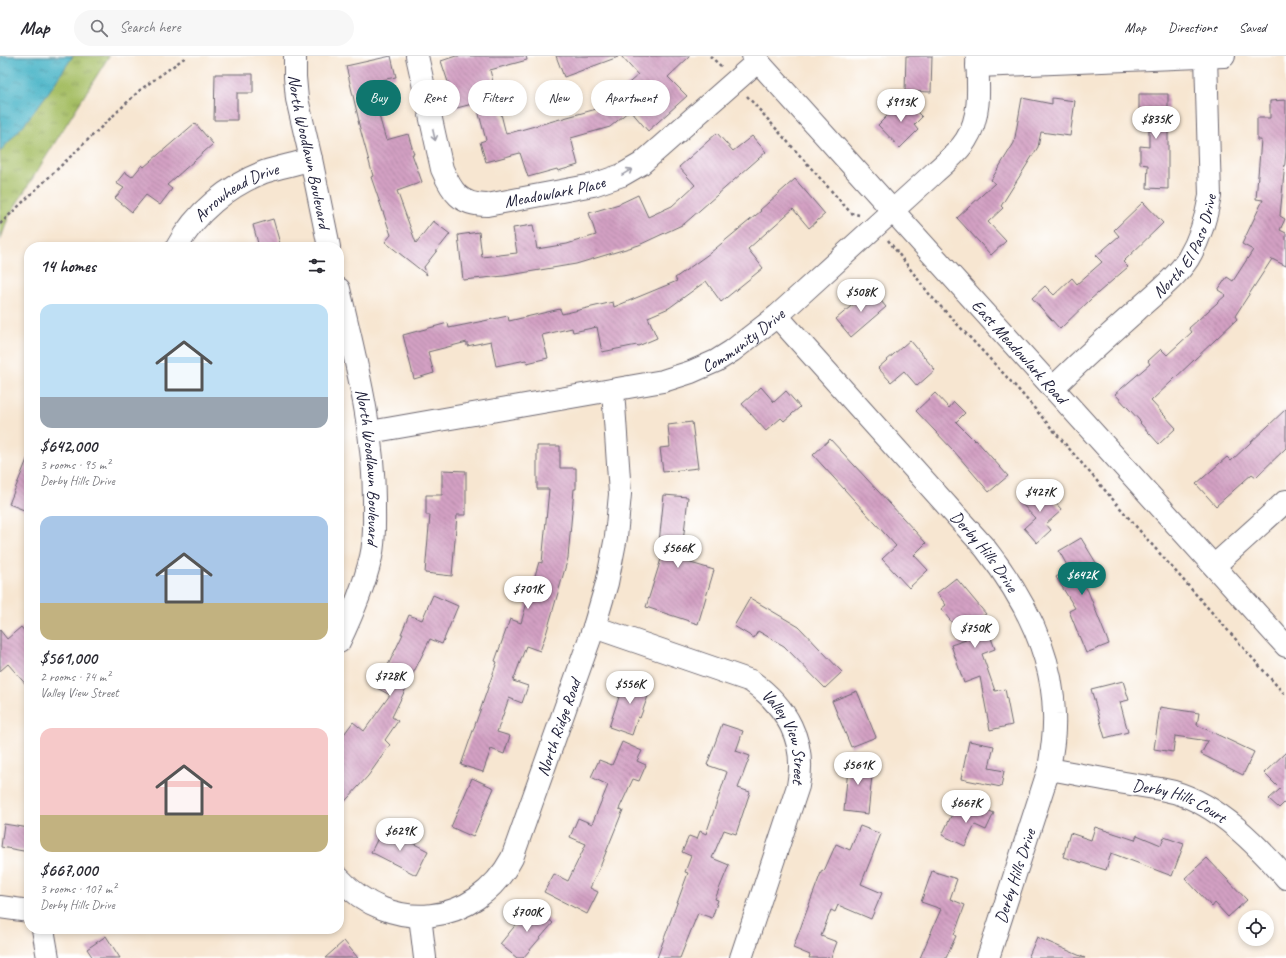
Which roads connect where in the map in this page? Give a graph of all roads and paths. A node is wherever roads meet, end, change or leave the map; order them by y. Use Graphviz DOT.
graph roads {
  1 [pos="188,56"];
  2 [pos="295,56"];
  3 [pos="416,56"];
  4 [pos="710,56"];
  5 [pos="1212,56"];
  6 [pos="755,59"];
  7 [pos="977,61"];
  8 [pos="726,70"];
  9 [pos="743,90"];
  10 [pos="311,159"];
  11 [pos="893,211"];
  12 [pos="865,216"];
  13 [pos="0,224"];
  14 [pos="180,242"];
  15 [pos="328,242"];
  16 [pos="893,245"];
  17 [pos="344,311"];
  18 [pos="777,316"];
  19 [pos="1053,388"];
  20 [pos="613,390"];
  21 [pos="370,432"];
  22 [pos="1286,500"];
  23 [pos="1214,566"];
  24 [pos="594,627"];
  25 [pos="344,631"];
  26 [pos="1286,646"];
  27 [pos="1286,696"];
  28 [pos="1049,769"];
  29 [pos="1286,878"];
  30 [pos="344,884"];
  31 [pos="0,907"];
  32 [pos="24,910"];
  33 [pos="420,916"];
  34 [pos="45,934"];
  35 [pos="48,958"];
  36 [pos="425,958"];
  37 [pos="741,958"];
  38 [pos="988,958"];
  1 -- 13 [label="path"];
  2 -- 10 [label="street, North Woodlawn Boulevard"];
  3 -- 6 [label="street, Meadowlark Place, one-way"];
  4 -- 8 [label="path"];
  5 -- 7 [label="street"];
  5 -- 19 [label="street, North El Paso Drive"];
  6 -- 11 [label="street, East Meadowlark Road"];
  7 -- 11 [label="street, Community Drive"];
  9 -- 12 [label="path"];
  10 -- 14 [label="street, Arrowhead Drive"];
  10 -- 15 [label="street, North Woodlawn Boulevard"];
  11 -- 18 [label="street, Community Drive"];
  11 -- 19 [label="street, East Meadowlark Road"];
  16 -- 27 [label="path"];
  17 -- 21 [label="street, North Woodlawn Boulevard"];
  18 -- 20 [label="street, Community Drive"];
  18 -- 28 [label="street, Derby Hills Drive"];
  19 -- 23 [label="street, East Meadowlark Road"];
  20 -- 21 [label="street, Community Drive"];
  20 -- 24 [label="street, North Ridge Road"];
  21 -- 25 [label="street, North Woodlawn Boulevard"];
  22 -- 23 [label="street"];
  23 -- 26 [label="street, East Meadowlark Road"];
  24 -- 33 [label="street, North Ridge Road"];
  24 -- 37 [label="street, Valley View Street"];
  28 -- 29 [label="street, Derby Hills Court"];
  28 -- 38 [label="street, Derby Hills Drive"];
  30 -- 33 [label="street, North Ridge Road"];
  31 -- 32 [label="street"];
  33 -- 36 [label="street"];
  34 -- 35 [label="street"];
}
